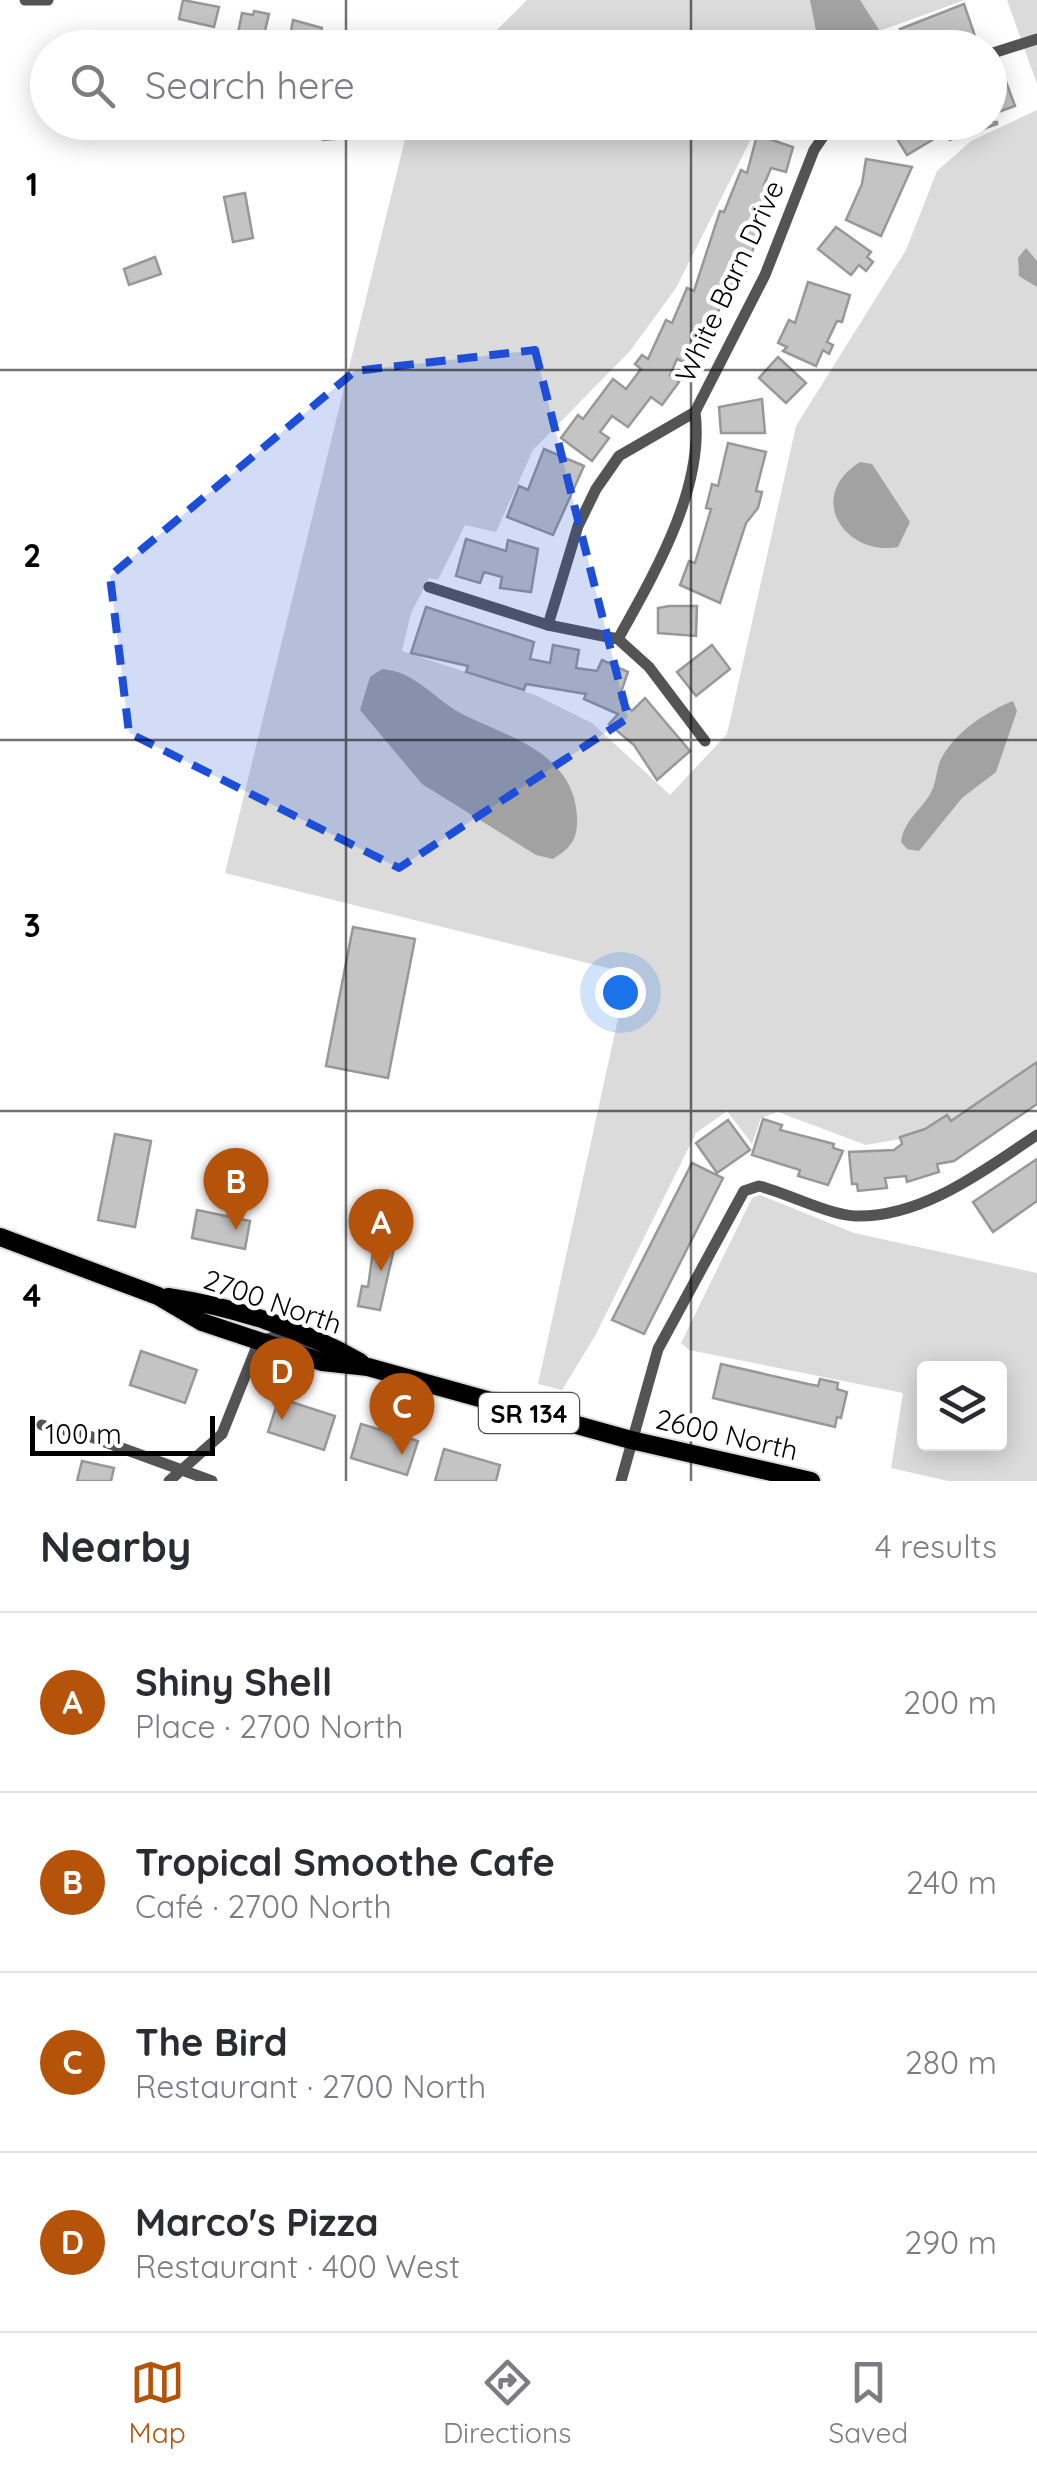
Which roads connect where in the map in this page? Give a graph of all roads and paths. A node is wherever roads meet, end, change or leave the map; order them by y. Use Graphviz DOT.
graph roads {
  1 [pos="25,0"];
  2 [pos="48,0"];
  3 [pos="1037,39"];
  4 [pos="1007,49"];
  5 [pos="821,140"];
  6 [pos="695,412"];
  7 [pos="429,587"];
  8 [pos="548,624"];
  9 [pos="618,639"];
  10 [pos="705,740"];
  11 [pos="1037,1135"];
  12 [pos="0,1237"];
  13 [pos="158,1296"];
  14 [pos="259,1341"];
  15 [pos="368,1366"];
  16 [pos="42,1425"];
  17 [pos="631,1440"];
  18 [pos="183,1470"];
  19 [pos="169,1481"];
  20 [pos="212,1481"];
  21 [pos="621,1481"];
  22 [pos="811,1481"];
  1 -- 2 [label="street"];
  3 -- 4 [label="street"];
  5 -- 6 [label="street, White Barn Drive"];
  6 -- 8 [label="street, White Barn Drive"];
  6 -- 9 [label="street, White Barn Drive"];
  7 -- 8 [label="street"];
  8 -- 9 [label="street"];
  9 -- 10 [label="street"];
  11 -- 17 [label="street"];
  12 -- 13 [label="main road, 2700 North / SR 134"];
  13 -- 14 [label="main road, 2700 North / SR 134"];
  13 -- 15 [label="main road, 2700 North / SR 134"];
  14 -- 15 [label="main road, 2700 North / SR 134"];
  14 -- 18 [label="street"];
  15 -- 17 [label="main road, 2700 North / SR 134"];
  16 -- 18 [label="street"];
  17 -- 21 [label="street"];
  17 -- 22 [label="main road, 2600 North / SR 134"];
  18 -- 19 [label="street"];
  18 -- 20 [label="street"];
}
